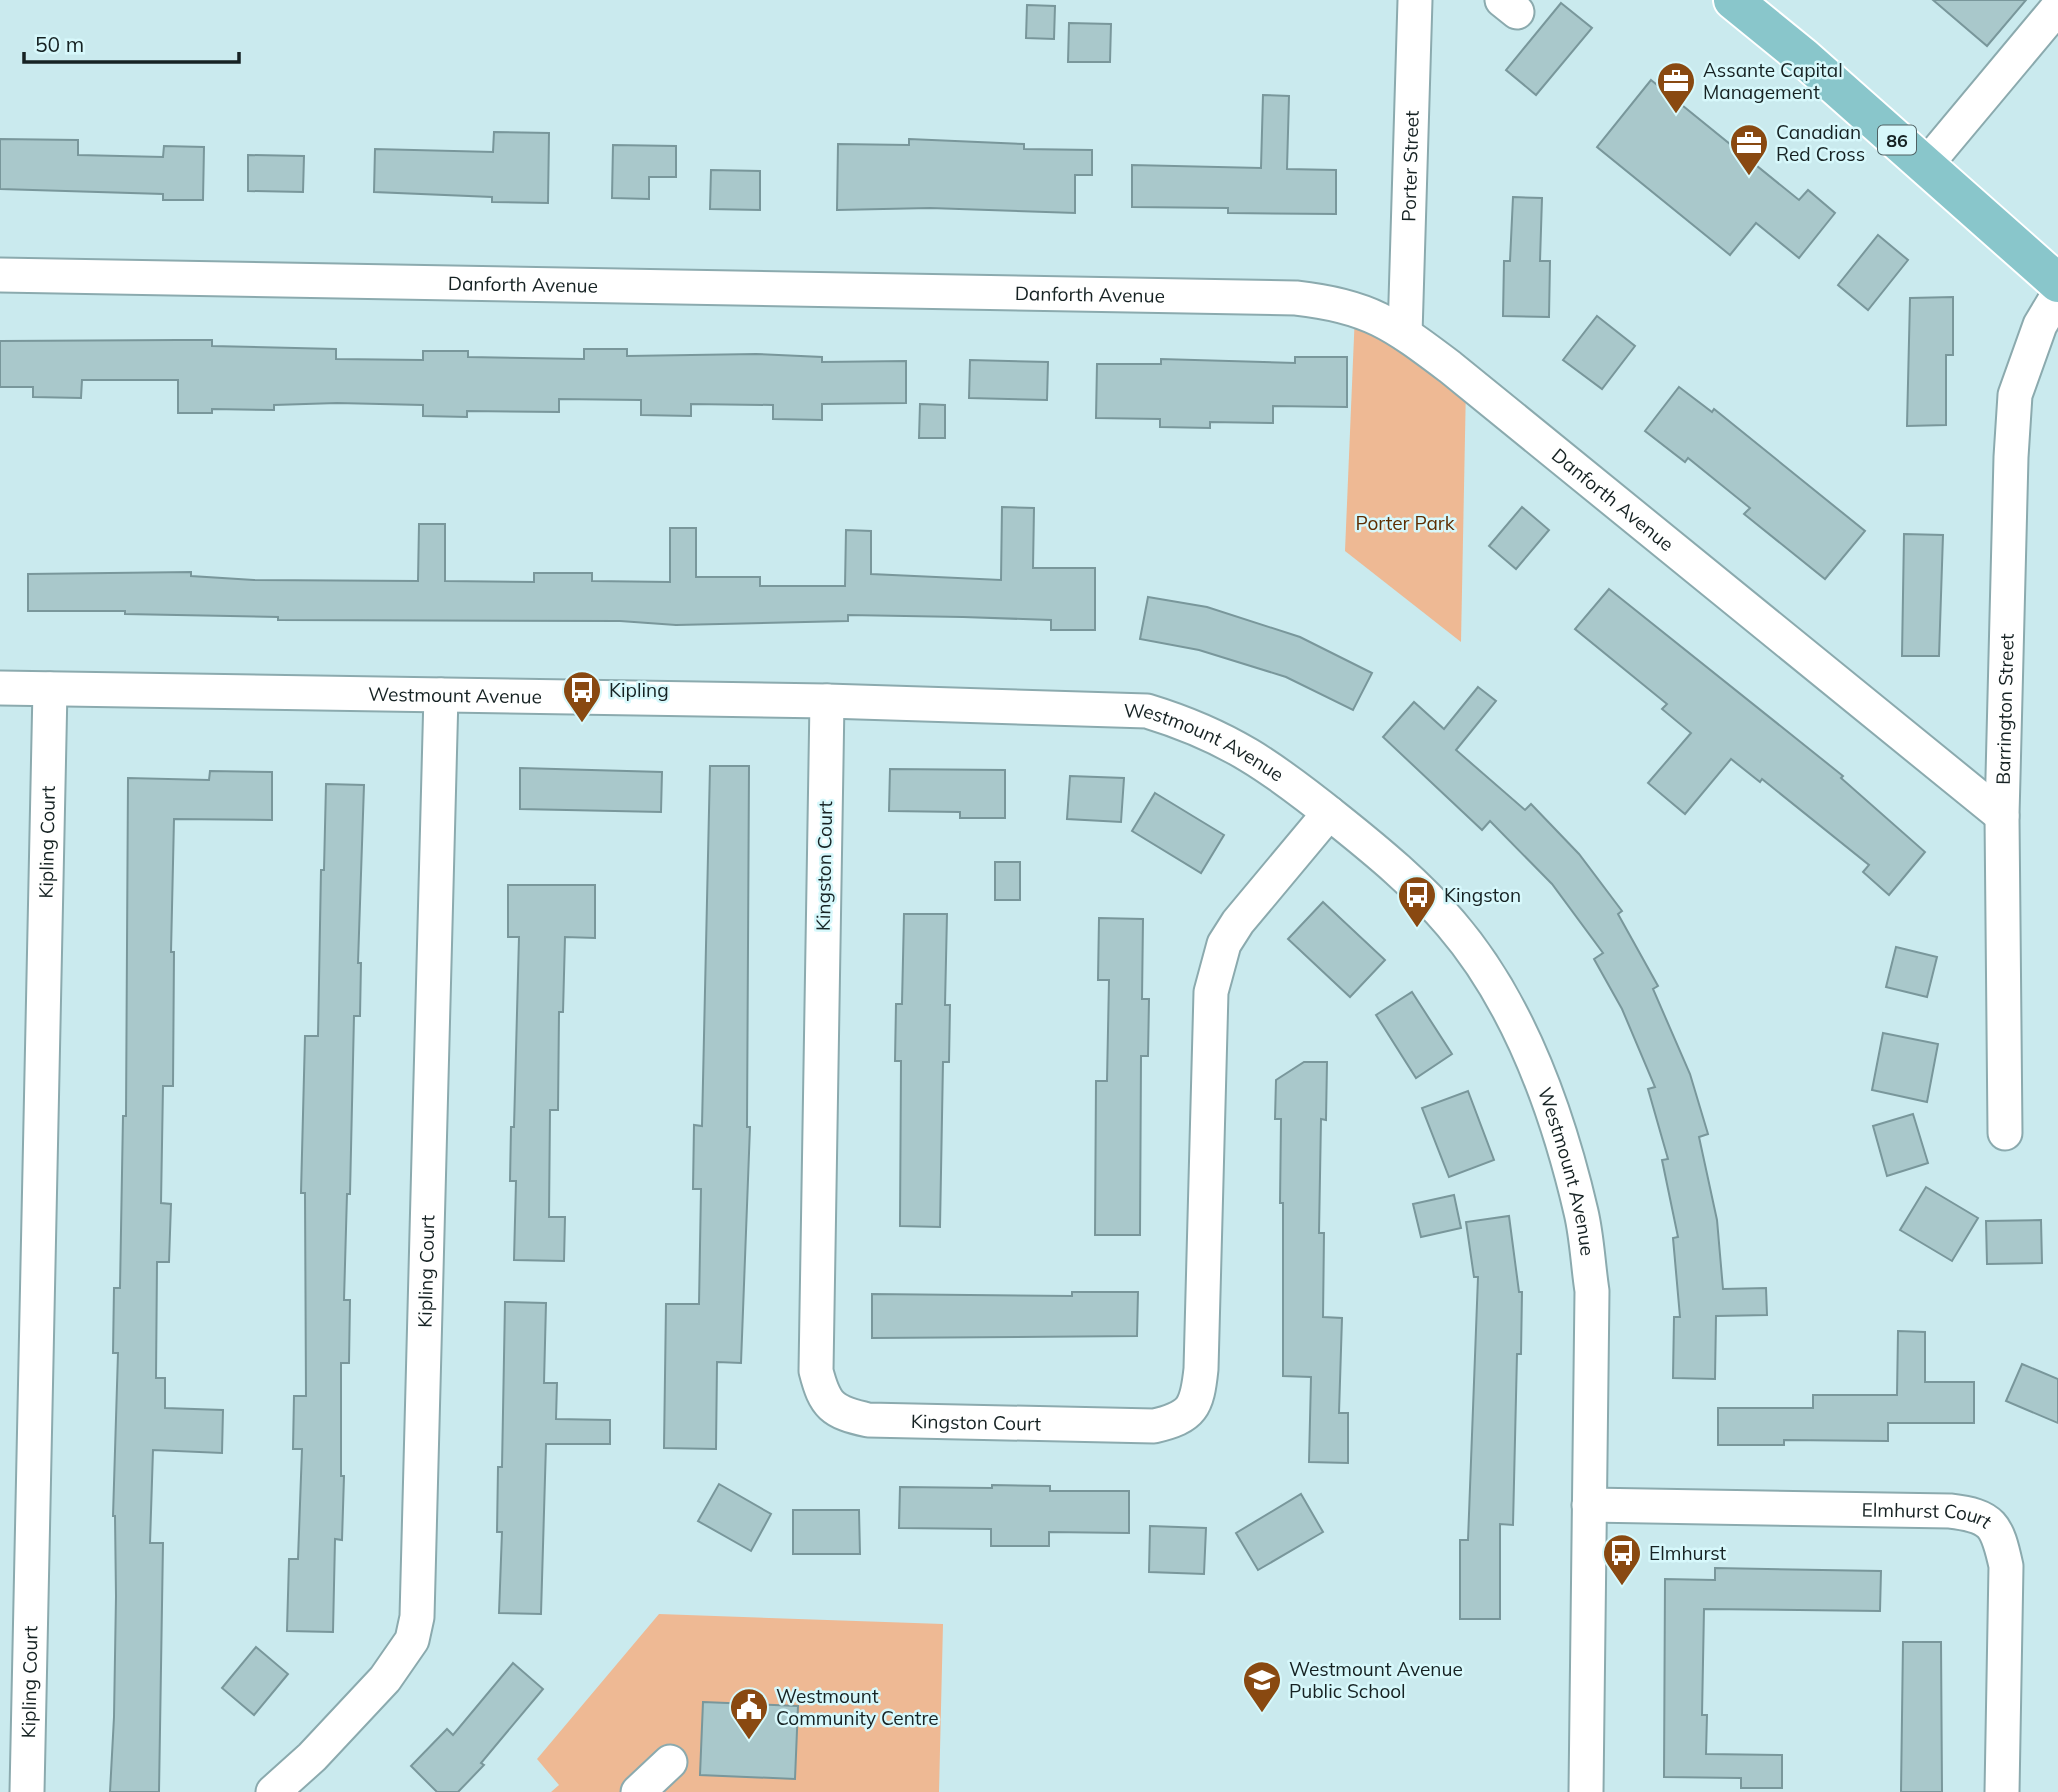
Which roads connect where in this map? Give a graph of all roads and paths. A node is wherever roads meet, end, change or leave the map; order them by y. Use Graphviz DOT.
graph roads {
  1 [pos="1415,0"];
  2 [pos="1733,0"];
  3 [pos="2058,7"];
  4 [pos="1926,165"];
  5 [pos="0,275"];
  6 [pos="2058,283"];
  7 [pos="2058,295"];
  8 [pos="1405,334"];
  9 [pos="0,688"];
  10 [pos="50,690"];
  11 [pos="441,695"];
  12 [pos="827,701"];
  13 [pos="1329,813"];
  14 [pos="2002,816"];
  15 [pos="2005,1133"];
  16 [pos="1589,1505"];
  17 [pos="670,1762"];
  18 [pos="27,1792"];
  19 [pos="273,1792"];
  20 [pos="638,1792"];
  21 [pos="1586,1792"];
  22 [pos="2002,1792"];
  1 -- 8 [label="street, Porter Street"];
  2 -- 4 [label="main road, 86"];
  3 -- 4 [label="street"];
  4 -- 6 [label="main road, 86"];
  5 -- 8 [label="street, Danforth Avenue"];
  7 -- 14 [label="street, Barrington Street"];
  8 -- 14 [label="street, Danforth Avenue"];
  9 -- 10 [label="street, Westmount Avenue"];
  10 -- 11 [label="street, Westmount Avenue"];
  10 -- 18 [label="street, Kipling Court"];
  11 -- 12 [label="street, Westmount Avenue"];
  11 -- 19 [label="street, Kipling Court"];
  12 -- 13 [label="street, Westmount Avenue"];
  12 -- 13 [label="street, Kingston Court"];
  13 -- 16 [label="street, Westmount Avenue"];
  14 -- 15 [label="street, Barrington Street"];
  16 -- 21 [label="street, Westmount Avenue"];
  16 -- 22 [label="street, Elmhurst Court"];
  17 -- 20 [label="street"];
}
